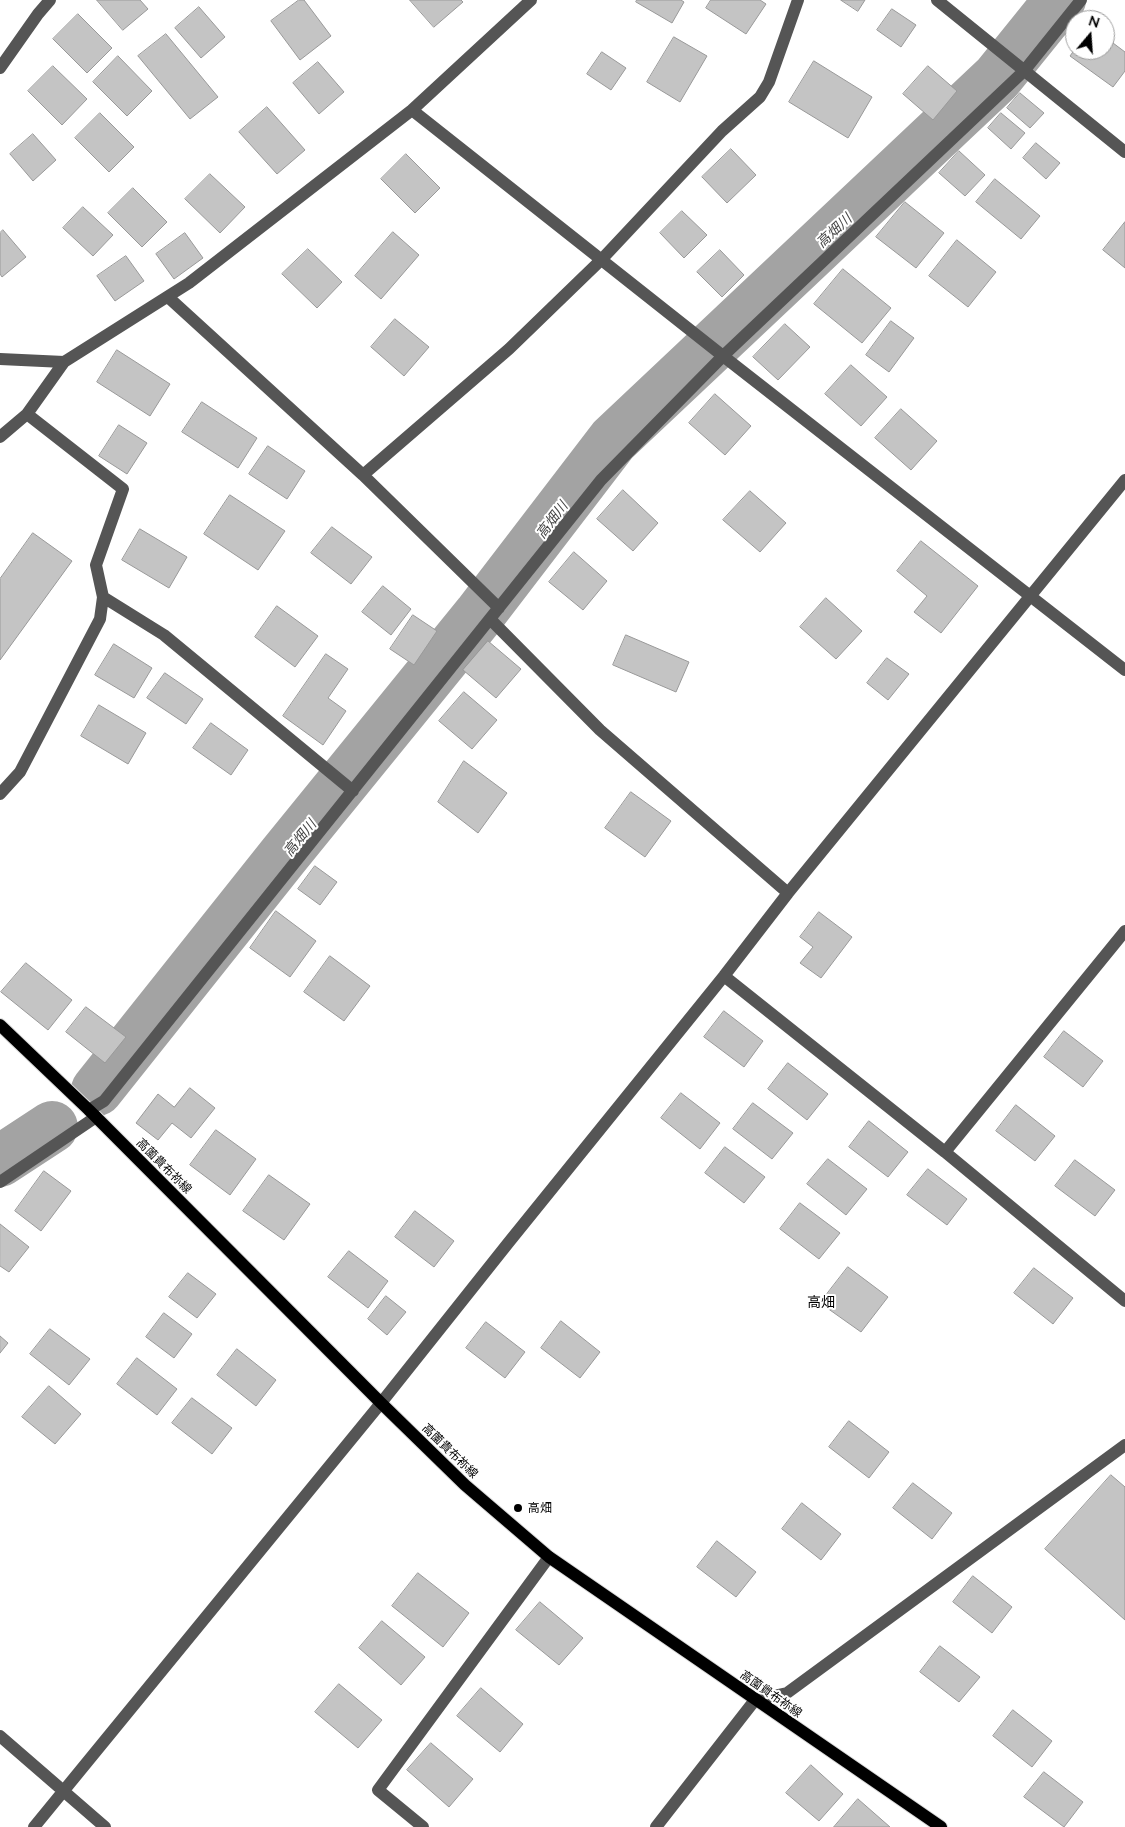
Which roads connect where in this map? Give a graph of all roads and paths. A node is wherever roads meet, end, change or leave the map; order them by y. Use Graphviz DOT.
graph roads {
  1 [pos="50,0"];
  2 [pos="531,0"];
  3 [pos="798,0"];
  4 [pos="937,0"];
  5 [pos="1081,0"];
  6 [pos="1016,64"];
  7 [pos="0,68"];
  8 [pos="412,110"];
  9 [pos="1125,152"];
  10 [pos="602,259"];
  11 [pos="168,297"];
  12 [pos="723,356"];
  13 [pos="0,360"];
  14 [pos="64,362"];
  15 [pos="27,414"];
  16 [pos="0,437"];
  17 [pos="362,475"];
  18 [pos="1125,480"];
  19 [pos="1030,596"];
  20 [pos="103,597"];
  21 [pos="497,606"];
  22 [pos="490,619"];
  23 [pos="1125,670"];
  24 [pos="349,788"];
  25 [pos="0,794"];
  26 [pos="788,893"];
  27 [pos="1125,931"];
  28 [pos="724,976"];
  29 [pos="0,1025"];
  30 [pos="93,1114"];
  31 [pos="945,1152"];
  32 [pos="0,1182"];
  33 [pos="1125,1301"];
  34 [pos="381,1403"];
  35 [pos="1124,1448"];
  36 [pos="549,1557"];
  37 [pos="755,1700"];
  38 [pos="0,1736"];
  39 [pos="64,1791"];
  40 [pos="34,1827"];
  41 [pos="105,1827"];
  42 [pos="423,1827"];
  43 [pos="656,1827"];
  44 [pos="941,1827"];
  1 -- 7 [label="street"];
  2 -- 8 [label="street"];
  3 -- 10 [label="street"];
  4 -- 6 [label="street"];
  5 -- 6 [label="street"];
  6 -- 9 [label="street"];
  6 -- 12 [label="street"];
  8 -- 10 [label="street"];
  8 -- 11 [label="street"];
  10 -- 12 [label="street"];
  10 -- 17 [label="street"];
  11 -- 14 [label="street"];
  11 -- 17 [label="street"];
  12 -- 19 [label="street"];
  12 -- 21 [label="street"];
  13 -- 14 [label="street"];
  14 -- 15 [label="street"];
  15 -- 16 [label="street"];
  15 -- 20 [label="street"];
  17 -- 21 [label="street"];
  18 -- 19 [label="street"];
  19 -- 23 [label="street"];
  19 -- 26 [label="street"];
  20 -- 24 [label="street"];
  20 -- 25 [label="street"];
  21 -- 22 [label="street"];
  22 -- 24 [label="street"];
  22 -- 26 [label="street"];
  24 -- 30 [label="street"];
  26 -- 28 [label="street"];
  27 -- 31 [label="street"];
  28 -- 31 [label="street"];
  28 -- 34 [label="street"];
  29 -- 30 [label="main road, 高薗貴布祢線"];
  30 -- 32 [label="street"];
  30 -- 34 [label="main road, 高薗貴布祢線"];
  31 -- 33 [label="street"];
  34 -- 36 [label="main road, 高薗貴布祢線"];
  34 -- 39 [label="street"];
  35 -- 37 [label="street"];
  36 -- 37 [label="main road, 高薗貴布祢線"];
  36 -- 42 [label="street"];
  37 -- 43 [label="street"];
  37 -- 44 [label="main road, 高薗貴布祢線"];
  38 -- 39 [label="street"];
  39 -- 40 [label="street"];
  39 -- 41 [label="street"];
}
